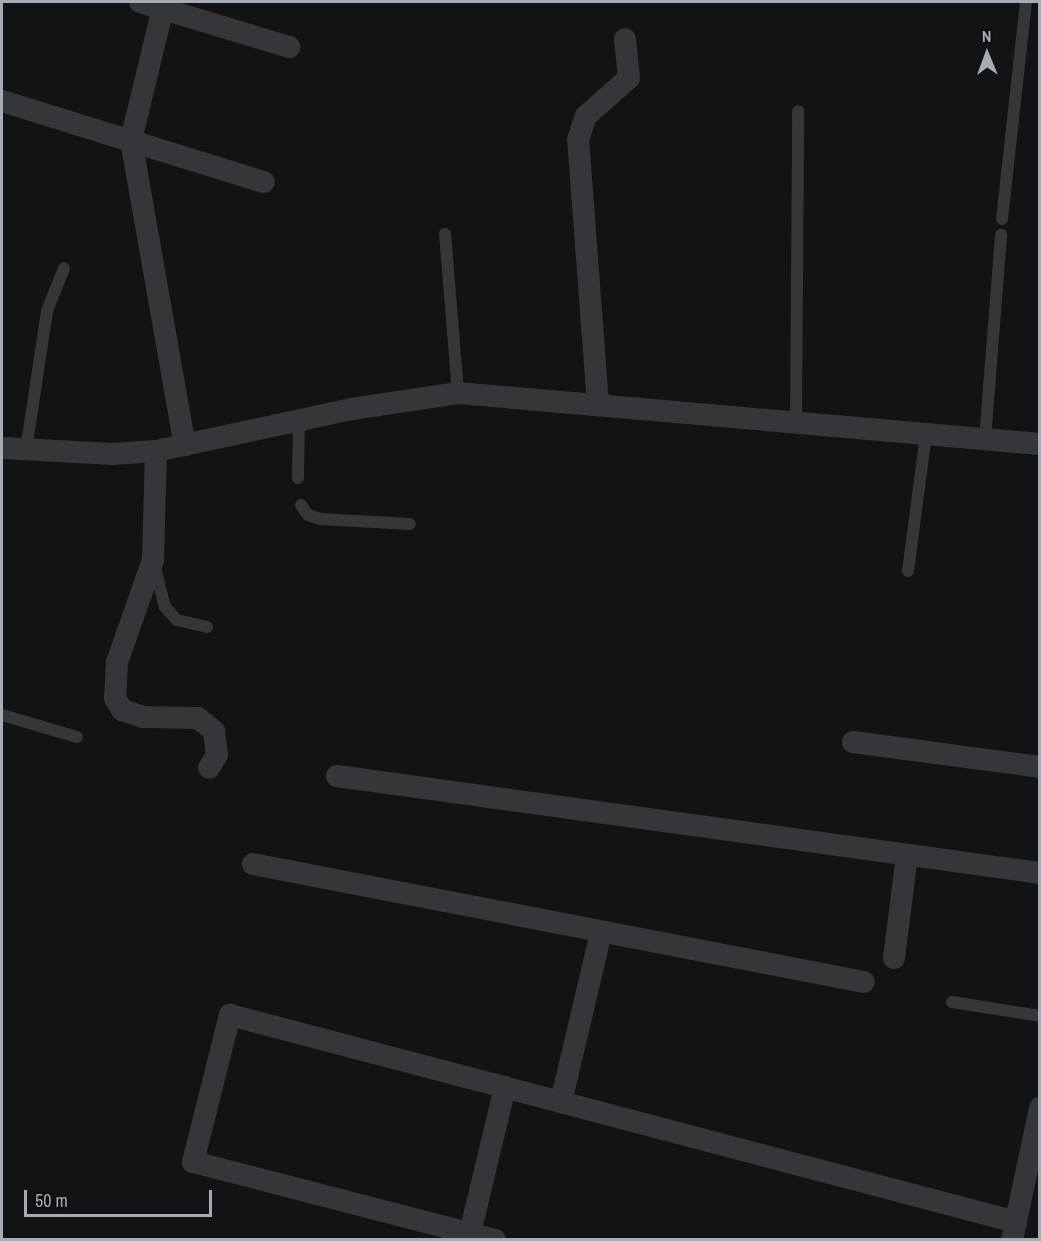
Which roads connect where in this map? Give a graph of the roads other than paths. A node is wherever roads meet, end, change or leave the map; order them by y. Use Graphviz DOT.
graph roads {
  1 [pos="140,2"];
  2 [pos="1026,2"];
  3 [pos="163,8"];
  4 [pos="626,39"];
  5 [pos="289,47"];
  6 [pos="2,101"];
  7 [pos="798,111"];
  8 [pos="131,140"];
  9 [pos="264,182"];
  10 [pos="1002,219"];
  11 [pos="445,234"];
  12 [pos="1001,235"];
  13 [pos="64,268"];
  14 [pos="458,393"];
  15 [pos="598,404"];
  16 [pos="299,420"];
  17 [pos="796,422"];
  18 [pos="926,434"];
  19 [pos="985,439"];
  20 [pos="1040,444"];
  21 [pos="185,445"];
  22 [pos="2,448"];
  23 [pos="26,450"];
  24 [pos="156,452"];
  25 [pos="298,478"];
  26 [pos="301,505"];
  27 [pos="410,524"];
  28 [pos="153,560"];
  29 [pos="908,571"];
  30 [pos="207,627"];
  31 [pos="2,716"];
  32 [pos="77,737"];
  33 [pos="853,742"];
  34 [pos="1040,767"];
  35 [pos="209,768"];
  36 [pos="336,776"];
  37 [pos="907,855"];
  38 [pos="253,864"];
  39 [pos="1040,873"];
  40 [pos="601,933"];
  41 [pos="894,958"];
  42 [pos="864,982"];
  43 [pos="952,1002"];
  44 [pos="1040,1016"];
  45 [pos="505,1087"];
  46 [pos="561,1102"];
  47 [pos="1040,1108"];
  48 [pos="1014,1230"];
  49 [pos="470,1233"];
  50 [pos="495,1239"];
  1 -- 3 [label="street"];
  2 -- 10 [label="lane"];
  3 -- 5 [label="street"];
  3 -- 8 [label="street"];
  4 -- 15 [label="street"];
  6 -- 8 [label="street"];
  7 -- 17 [label="lane"];
  8 -- 9 [label="street"];
  8 -- 21 [label="street"];
  11 -- 14 [label="lane"];
  12 -- 19 [label="lane"];
  13 -- 23 [label="lane"];
  14 -- 15 [label="street"];
  14 -- 16 [label="street"];
  15 -- 17 [label="street"];
  16 -- 21 [label="street"];
  16 -- 25 [label="lane"];
  17 -- 18 [label="street"];
  18 -- 19 [label="street"];
  18 -- 29 [label="lane"];
  19 -- 20 [label="street"];
  21 -- 24 [label="street"];
  22 -- 23 [label="street"];
  23 -- 24 [label="street"];
  24 -- 28 [label="street"];
  26 -- 27 [label="lane"];
  28 -- 30 [label="lane"];
  28 -- 35 [label="street"];
  31 -- 32 [label="lane"];
  33 -- 34 [label="street"];
  36 -- 37 [label="street"];
  37 -- 39 [label="street"];
  37 -- 41 [label="street"];
  38 -- 40 [label="street"];
  40 -- 42 [label="street"];
  40 -- 46 [label="street"];
  43 -- 44 [label="lane"];
  45 -- 46 [label="street"];
  45 -- 49 [label="street"];
  45 -- 49 [label="street"];
  46 -- 48 [label="street"];
  47 -- 48 [label="street"];
  49 -- 50 [label="street"];
}
